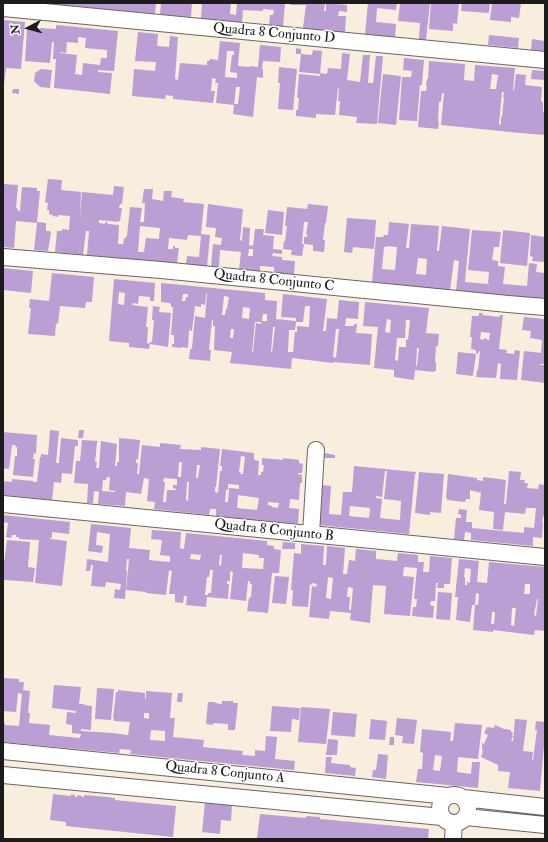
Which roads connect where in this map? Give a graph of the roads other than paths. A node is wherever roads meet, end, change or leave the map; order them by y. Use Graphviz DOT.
graph roads {
  1 [pos="3,8"];
  2 [pos="545,60"];
  3 [pos="3,256"];
  4 [pos="545,307"];
  5 [pos="316,450"];
  6 [pos="3,504"];
  7 [pos="311,534"];
  8 [pos="545,557"];
  9 [pos="3,751"];
  10 [pos="48,755"];
  11 [pos="75,758"];
  12 [pos="3,775"];
  13 [pos="46,779"];
  14 [pos="74,782"];
  15 [pos="456,797"];
  16 [pos="545,807"];
  17 [pos="454,819"];
  18 [pos="545,825"];
  19 [pos="452,839"];
  1 -- 2 [label="street, Quadra 8 Conjunto D"];
  3 -- 4 [label="street, Quadra 8 Conjunto C"];
  5 -- 7 [label="street"];
  6 -- 7 [label="street, Quadra 8 Conjunto B"];
  7 -- 8 [label="street, Quadra 8 Conjunto B"];
  9 -- 10 [label="street, Quadra 8 Conjunto A"];
  10 -- 11 [label="street, Quadra 8 Conjunto A"];
  10 -- 13 [label="street"];
  11 -- 14 [label="street"];
  11 -- 15 [label="street, Quadra 8 Conjunto A"];
  12 -- 13 [label="street, Quadra 8 Conjunto A"];
  13 -- 14 [label="street, Quadra 8 Conjunto A"];
  14 -- 17 [label="street, Quadra 8 Conjunto A"];
  15 -- 16 [label="street, Quadra 8 Conjunto A"];
  15 -- 17 [label="street"];
  15 -- 17 [label="street"];
  17 -- 18 [label="street, Quadra 8 Conjunto A"];
  17 -- 19 [label="street"];
}
